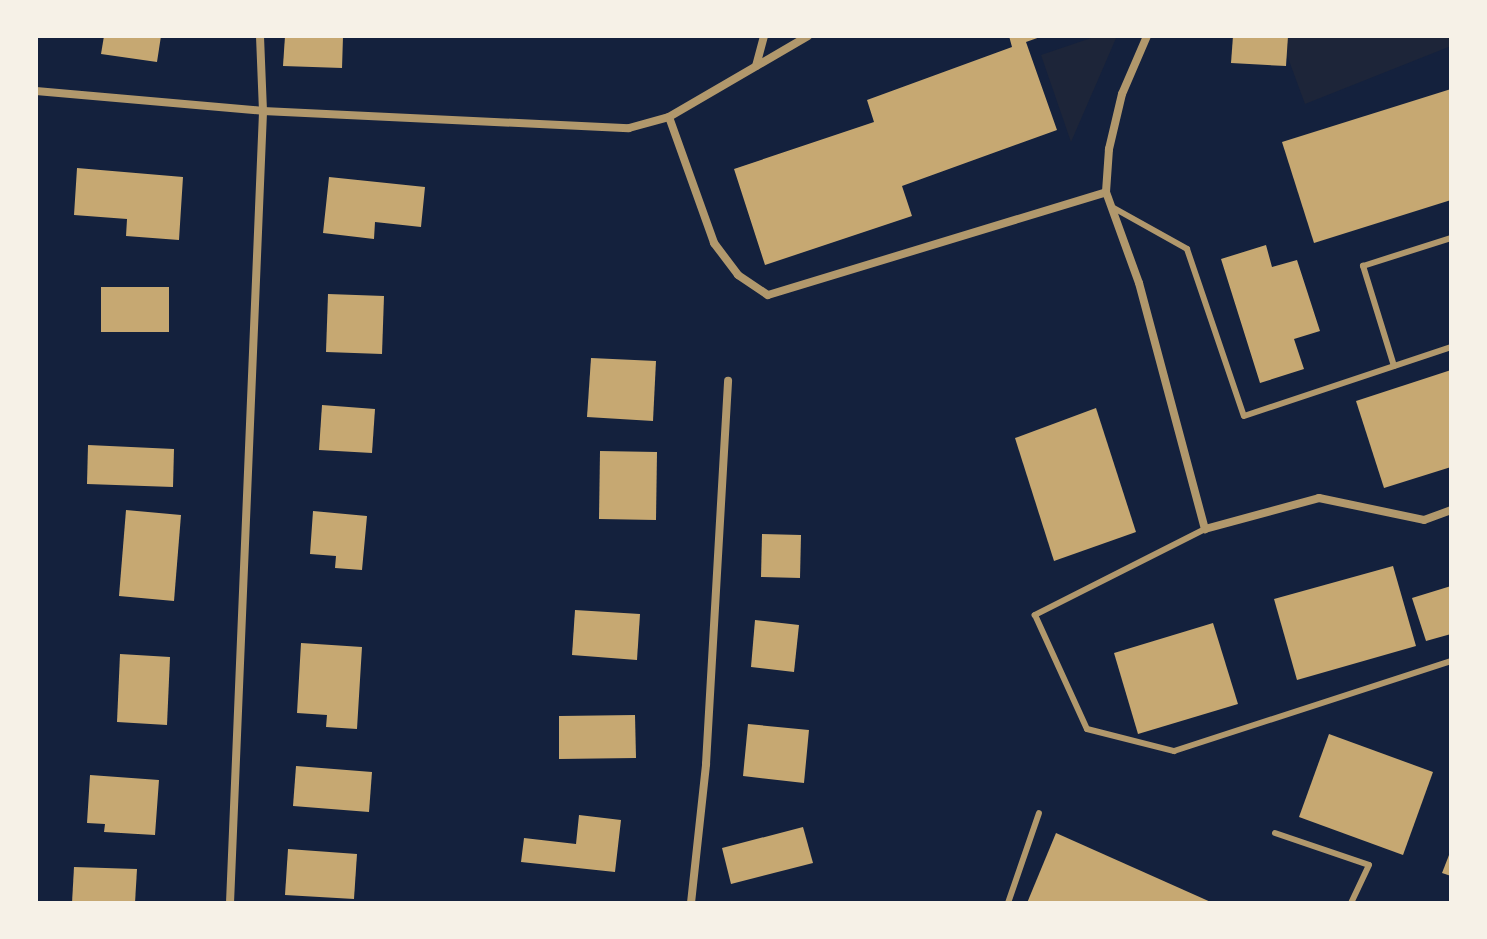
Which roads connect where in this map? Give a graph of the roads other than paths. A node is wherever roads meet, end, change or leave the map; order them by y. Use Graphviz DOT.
graph roads {
  1 [pos="260,36"];
  2 [pos="764,36"];
  3 [pos="808,36"];
  4 [pos="1147,36"];
  5 [pos="756,66"];
  6 [pos="36,91"];
  7 [pos="263,111"];
  8 [pos="669,117"];
  9 [pos="1106,192"];
  10 [pos="1111,206"];
  11 [pos="1451,238"];
  12 [pos="1451,347"];
  13 [pos="1394,366"];
  14 [pos="728,381"];
  15 [pos="1451,510"];
  16 [pos="1205,529"];
  17 [pos="1451,661"];
  18 [pos="1039,813"];
  19 [pos="1275,833"];
  20 [pos="230,903"];
  21 [pos="691,903"];
  22 [pos="1008,903"];
  23 [pos="1351,903"];
  1 -- 7 [label="street"];
  2 -- 5 [label="street"];
  3 -- 5 [label="street"];
  4 -- 9 [label="street"];
  5 -- 8 [label="street"];
  6 -- 7 [label="street"];
  7 -- 8 [label="street"];
  7 -- 20 [label="street"];
  8 -- 9 [label="street"];
  9 -- 10 [label="street"];
  10 -- 13 [label="lane"];
  10 -- 16 [label="street"];
  11 -- 13 [label="lane"];
  12 -- 13 [label="lane"];
  14 -- 21 [label="street"];
  15 -- 16 [label="street"];
  16 -- 17 [label="lane"];
  18 -- 22 [label="lane"];
  19 -- 23 [label="lane"];
}
